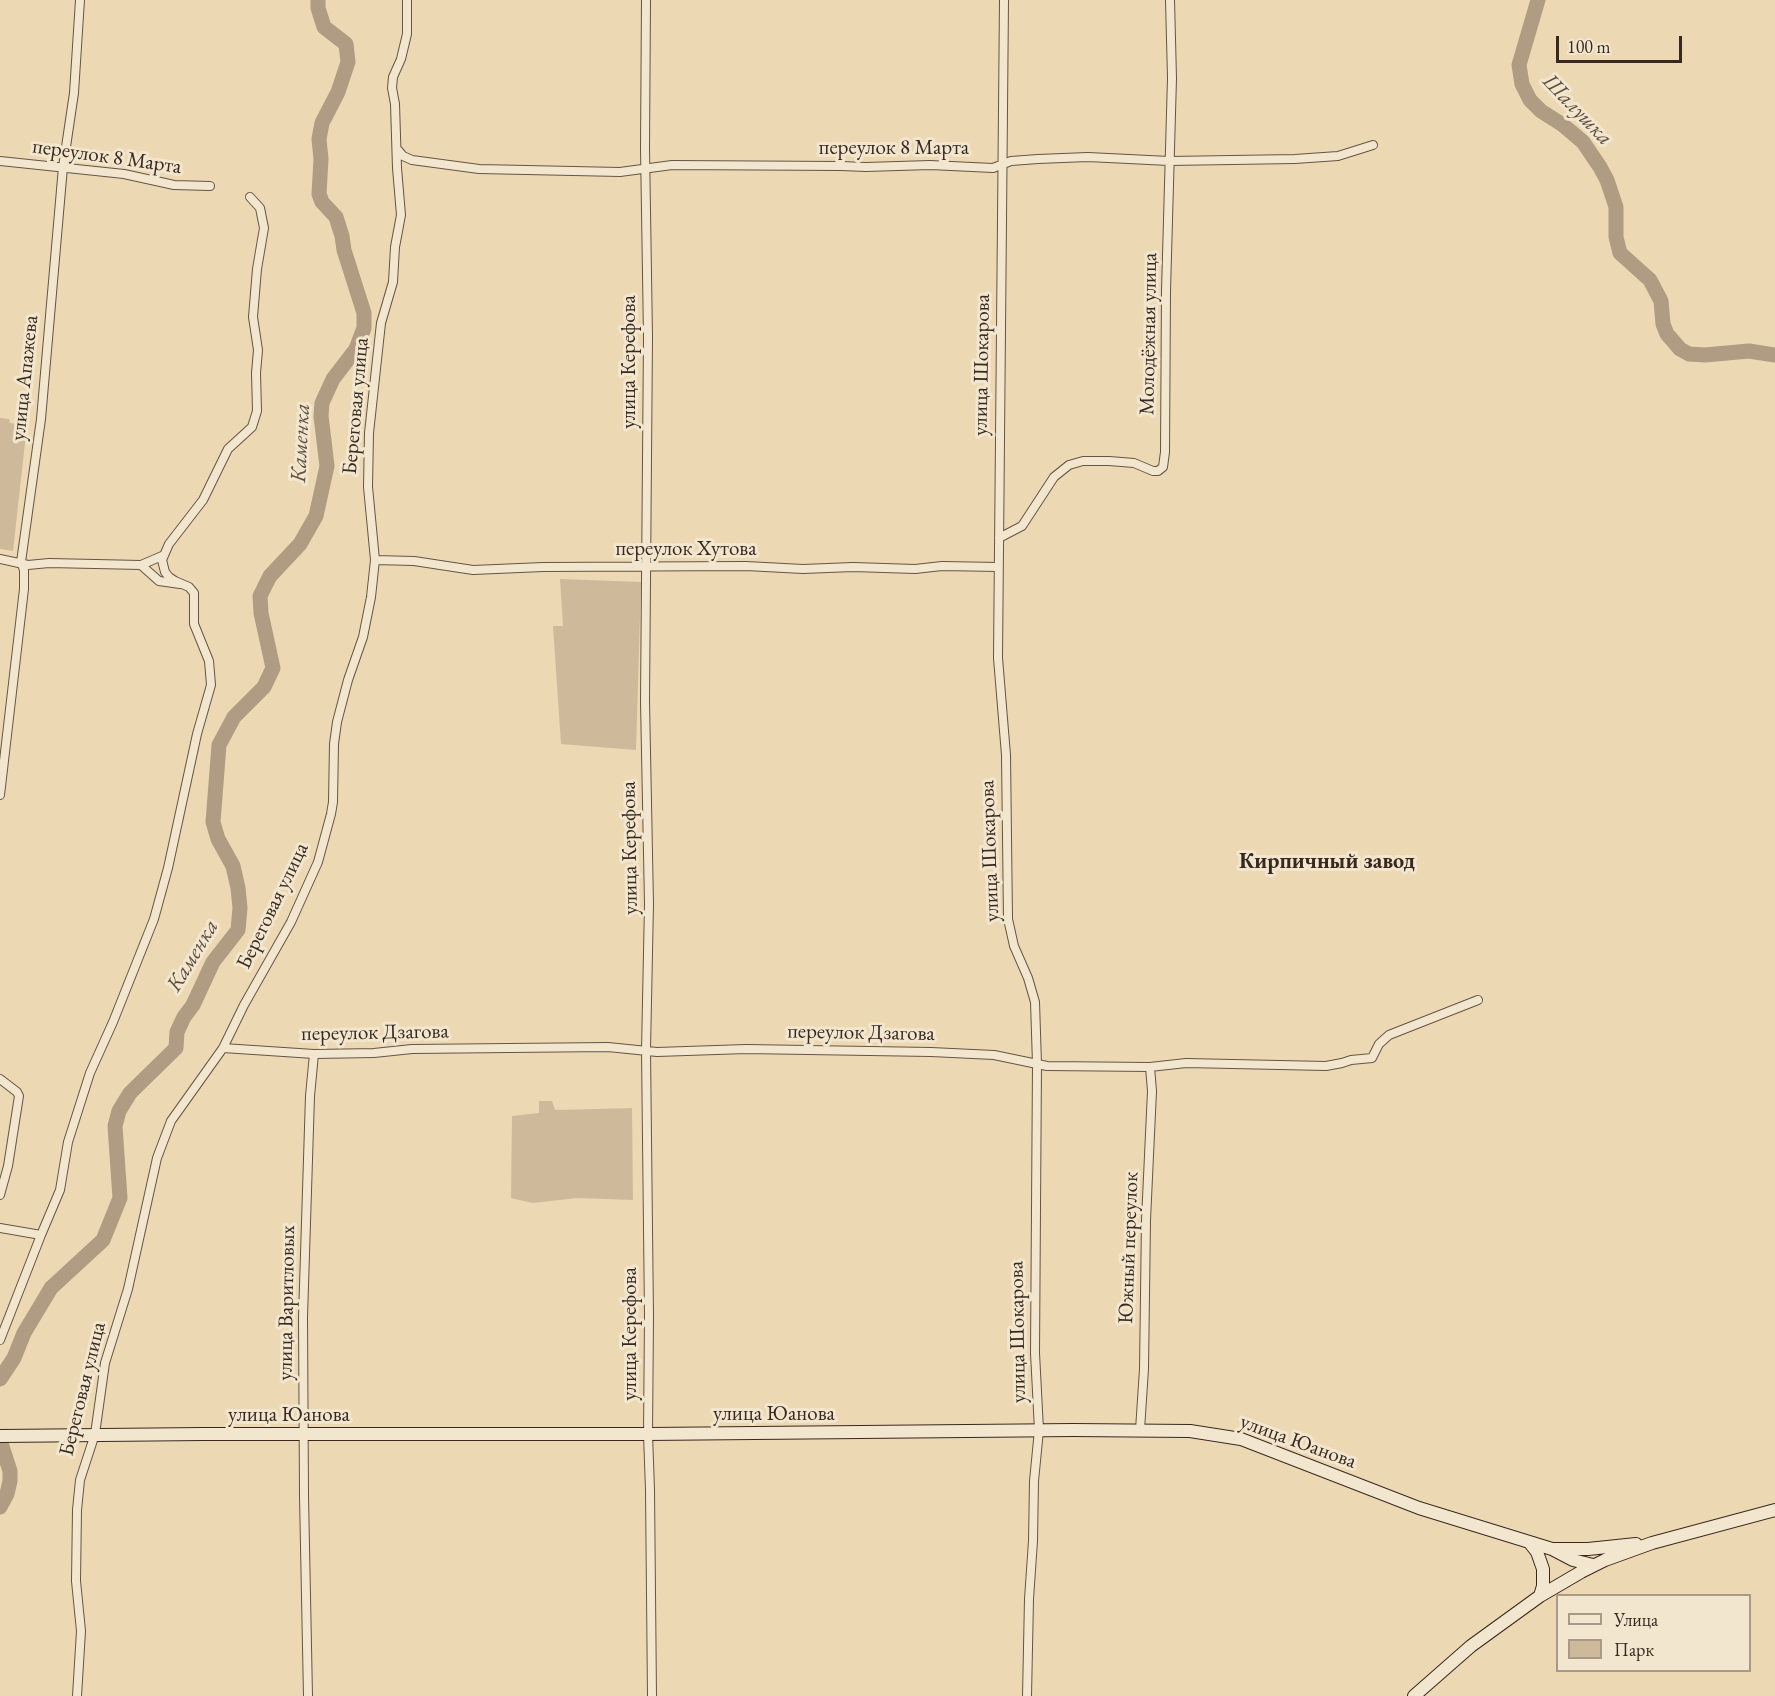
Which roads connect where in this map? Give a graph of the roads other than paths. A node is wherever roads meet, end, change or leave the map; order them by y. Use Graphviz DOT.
graph roads {
  1 [pos="80,0"];
  2 [pos="406,0"];
  3 [pos="646,0"];
  4 [pos="1004,0"];
  5 [pos="1170,0"];
  6 [pos="1373,145"];
  7 [pos="398,150"];
  8 [pos="412,160"];
  9 [pos="0,161"];
  10 [pos="1169,161"];
  11 [pos="1002,164"];
  12 [pos="63,167"];
  13 [pos="646,168"];
  14 [pos="398,175"];
  15 [pos="210,186"];
  16 [pos="250,197"];
  17 [pos="999,538"];
  18 [pos="162,556"];
  19 [pos="0,559"];
  20 [pos="375,560"];
  21 [pos="21,562"];
  22 [pos="141,565"];
  23 [pos="998,567"];
  24 [pos="647,568"];
  25 [pos="180,584"];
  26 [pos="0,795"];
  27 [pos="1478,1000"];
  28 [pos="223,1048"];
  29 [pos="646,1050"];
  30 [pos="314,1054"];
  31 [pos="1037,1064"];
  32 [pos="1150,1067"];
  33 [pos="0,1079"];
  34 [pos="0,1195"];
  35 [pos="0,1228"];
  36 [pos="41,1235"];
  37 [pos="0,1340"];
  38 [pos="1039,1430"];
  39 [pos="1140,1430"];
  40 [pos="95,1434"];
  41 [pos="304,1434"];
  42 [pos="648,1434"];
  43 [pos="0,1436"];
  44 [pos="1775,1510"];
  45 [pos="1664,1540"];
  46 [pos="1530,1543"];
  47 [pos="1552,1549"];
  48 [pos="1593,1565"];
  49 [pos="1540,1596"];
  50 [pos="77,1696"];
  51 [pos="308,1696"];
  52 [pos="652,1696"];
  53 [pos="1027,1696"];
  54 [pos="1414,1696"];
  1 -- 12 [label="street, улица Апажева"];
  2 -- 7 [label="street, Береговая улица"];
  3 -- 13 [label="street, улица Керефова"];
  4 -- 11 [label="street, улица Шокарова"];
  5 -- 10 [label="street, Молодёжная улица"];
  6 -- 10 [label="street, переулок 8 Марта"];
  7 -- 8 [label="street"];
  7 -- 14 [label="street, Береговая улица"];
  8 -- 13 [label="street, переулок 8 Марта"];
  8 -- 14 [label="street"];
  9 -- 12 [label="street, переулок 8 Марта"];
  10 -- 11 [label="street, переулок 8 Марта"];
  10 -- 17 [label="street, Молодёжная улица"];
  11 -- 13 [label="street, переулок 8 Марта"];
  11 -- 17 [label="street, улица Шокарова"];
  12 -- 15 [label="street, переулок 8 Марта"];
  12 -- 21 [label="street, улица Апажева"];
  13 -- 24 [label="street, улица Керефова"];
  14 -- 20 [label="street, Береговая улица"];
  16 -- 18 [label="street"];
  17 -- 23 [label="street, улица Шокарова"];
  18 -- 22 [label="street"];
  18 -- 25 [label="street"];
  19 -- 21 [label="street"];
  20 -- 24 [label="street, переулок Хутова"];
  20 -- 28 [label="street, Береговая улица"];
  21 -- 22 [label="street"];
  21 -- 26 [label="street, улица Апажева"];
  22 -- 25 [label="street"];
  23 -- 24 [label="street, переулок Хутова"];
  23 -- 31 [label="street, улица Шокарова"];
  24 -- 29 [label="street, улица Керефова"];
  25 -- 36 [label="street"];
  27 -- 32 [label="street, переулок Дзагова"];
  28 -- 30 [label="street, переулок Дзагова"];
  28 -- 40 [label="street, Береговая улица"];
  29 -- 30 [label="street, переулок Дзагова"];
  29 -- 31 [label="street, переулок Дзагова"];
  29 -- 42 [label="street, улица Керефова"];
  30 -- 41 [label="street, улица Варитловых"];
  31 -- 32 [label="street, переулок Дзагова"];
  31 -- 38 [label="street, улица Шокарова"];
  32 -- 39 [label="street, Южный переулок"];
  33 -- 34 [label="street"];
  35 -- 36 [label="street"];
  36 -- 37 [label="street"];
  38 -- 39 [label="street, улица Юанова"];
  38 -- 42 [label="street, улица Юанова"];
  38 -- 53 [label="street, улица Шокарова"];
  39 -- 46 [label="street, улица Юанова"];
  40 -- 41 [label="street, улица Юанова"];
  40 -- 43 [label="street, улица Юанова"];
  40 -- 50 [label="street, Береговая улица"];
  41 -- 42 [label="street, улица Юанова"];
  41 -- 51 [label="street, улица Варитловых"];
  42 -- 52 [label="street, улица Керефова"];
  44 -- 45 [label="street"];
  45 -- 47 [label="street"];
  45 -- 48 [label="street"];
  46 -- 47 [label="street, улица Юанова"];
  46 -- 49 [label="street"];
  47 -- 48 [label="street"];
  48 -- 49 [label="street"];
  49 -- 54 [label="street"];
}
